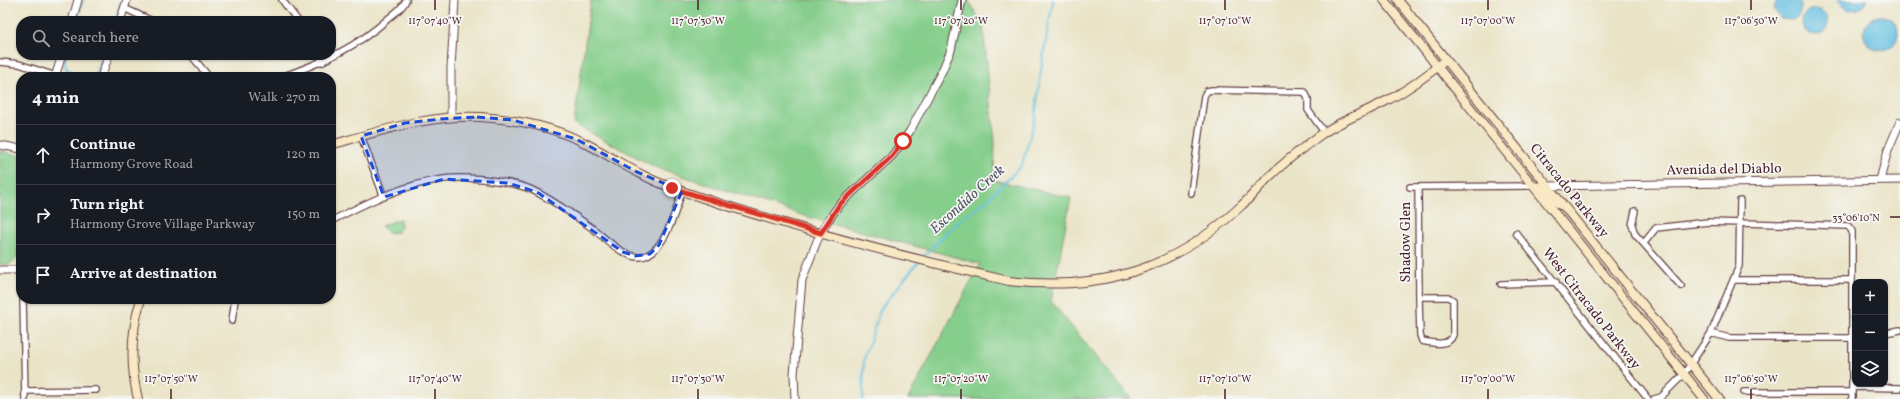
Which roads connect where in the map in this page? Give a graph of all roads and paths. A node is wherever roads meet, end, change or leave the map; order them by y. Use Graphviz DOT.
graph roads {
  1 [pos="78,0"];
  2 [pos="127,0"];
  3 [pos="282,0"];
  4 [pos="406,0"];
  5 [pos="454,0"];
  6 [pos="962,0"];
  7 [pos="1384,0"];
  8 [pos="1398,0"];
  9 [pos="124,8"];
  10 [pos="73,16"];
  11 [pos="122,16"];
  12 [pos="141,16"];
  13 [pos="294,16"];
  14 [pos="336,55"];
  15 [pos="61,60"];
  16 [pos="107,60"];
  17 [pos="195,60"];
  18 [pos="326,60"];
  19 [pos="1446,60"];
  20 [pos="0,62"];
  21 [pos="322,62"];
  22 [pos="1436,67"];
  23 [pos="42,72"];
  24 [pos="57,72"];
  25 [pos="103,72"];
  26 [pos="205,72"];
  27 [pos="295,72"];
  28 [pos="451,118"];
  29 [pos="1900,122"];
  30 [pos="1324,132"];
  31 [pos="361,136"];
  32 [pos="336,144"];
  33 [pos="0,145"];
  34 [pos="16,147"];
  35 [pos="1880,180"];
  36 [pos="1900,180"];
  37 [pos="1533,186"];
  38 [pos="1548,186"];
  39 [pos="1410,187"];
  40 [pos="1418,187"];
  41 [pos="682,191"];
  42 [pos="1191,193"];
  43 [pos="384,197"];
  44 [pos="1740,201"];
  45 [pos="1565,207"];
  46 [pos="1635,211"];
  47 [pos="336,219"];
  48 [pos="1740,223"];
  49 [pos="821,233"];
  50 [pos="1516,233"];
  51 [pos="1644,243"];
  52 [pos="0,270"];
  53 [pos="16,270"];
  54 [pos="1852,279"];
  55 [pos="1734,280"];
  56 [pos="1852,280"];
  57 [pos="1556,282"];
  58 [pos="1501,284"];
  59 [pos="1681,286"];
  60 [pos="1419,296"];
  61 [pos="24,304"];
  62 [pos="140,304"];
  63 [pos="234,304"];
  64 [pos="232,321"];
  65 [pos="1900,330"];
  66 [pos="1888,332"];
  67 [pos="1711,333"];
  68 [pos="1852,338"];
  69 [pos="1852,351"];
  70 [pos="1691,364"];
  71 [pos="1684,374"];
  72 [pos="1900,388"];
  73 [pos="96,390"];
  74 [pos="1852,390"];
  75 [pos="25,391"];
  76 [pos="1744,392"];
  77 [pos="25,399"];
  78 [pos="138,399"];
  79 [pos="795,399"];
  80 [pos="1648,399"];
  81 [pos="1654,399"];
  82 [pos="1704,399"];
  83 [pos="1719,399"];
  84 [pos="1852,399"];
  1 -- 10 [label="street"];
  2 -- 9 [label="street"];
  3 -- 13 [label="street"];
  4 -- 14 [label="street"];
  5 -- 28 [label="street"];
  6 -- 49 [label="street"];
  7 -- 22 [label="main road, Citracado Parkway"];
  8 -- 19 [label="main road, Citracado Parkway"];
  9 -- 11 [label="street"];
  9 -- 12 [label="street"];
  15 -- 24 [label="street"];
  16 -- 25 [label="street"];
  17 -- 26 [label="street"];
  18 -- 21 [label="street"];
  19 -- 22 [label="main road"];
  19 -- 38 [label="main road, Citracado Parkway"];
  20 -- 23 [label="street"];
  21 -- 27 [label="street"];
  22 -- 30 [label="main road"];
  22 -- 37 [label="main road, Citracado Parkway"];
  28 -- 31 [label="main road"];
  28 -- 41 [label="main road"];
  29 -- 35 [label="street"];
  30 -- 42 [label="street"];
  30 -- 49 [label="main road"];
  31 -- 32 [label="main road"];
  31 -- 43 [label="street"];
  33 -- 34 [label="street"];
  35 -- 36 [label="street, Avenida del Diablo"];
  35 -- 38 [label="street, Avenida del Diablo"];
  37 -- 40 [label="street"];
  37 -- 45 [label="main road"];
  37 -- 71 [label="main road, Citracado Parkway"];
  38 -- 45 [label="main road, Citracado Parkway"];
  39 -- 40 [label="street"];
  40 -- 60 [label="street, Shadow Glen"];
  41 -- 43 [label="street"];
  41 -- 49 [label="main road"];
  43 -- 47 [label="street"];
  44 -- 48 [label="street"];
  45 -- 70 [label="main road, Citracado Parkway"];
  46 -- 51 [label="street"];
  48 -- 51 [label="street"];
  48 -- 54 [label="street"];
  48 -- 55 [label="street"];
  49 -- 79 [label="street"];
  50 -- 57 [label="street, West Citracado Parkway"];
  51 -- 59 [label="street"];
  52 -- 53 [label="street"];
  55 -- 56 [label="street"];
  55 -- 67 [label="street"];
  57 -- 58 [label="street"];
  57 -- 80 [label="street, West Citracado Parkway"];
  60 -- 60 [label="street, Shadow Glen"];
  61 -- 75 [label="street"];
  62 -- 78 [label="main road"];
  63 -- 64 [label="street"];
  65 -- 66 [label="street"];
  67 -- 68 [label="street"];
  67 -- 70 [label="street"];
  69 -- 74 [label="street"];
  70 -- 71 [label="street"];
  70 -- 83 [label="main road, Citracado Parkway"];
  71 -- 81 [label="street"];
  71 -- 82 [label="main road, Citracado Parkway"];
  72 -- 74 [label="street"];
  73 -- 75 [label="street"];
  74 -- 76 [label="street"];
  74 -- 84 [label="street"];
  75 -- 77 [label="street"];
}
